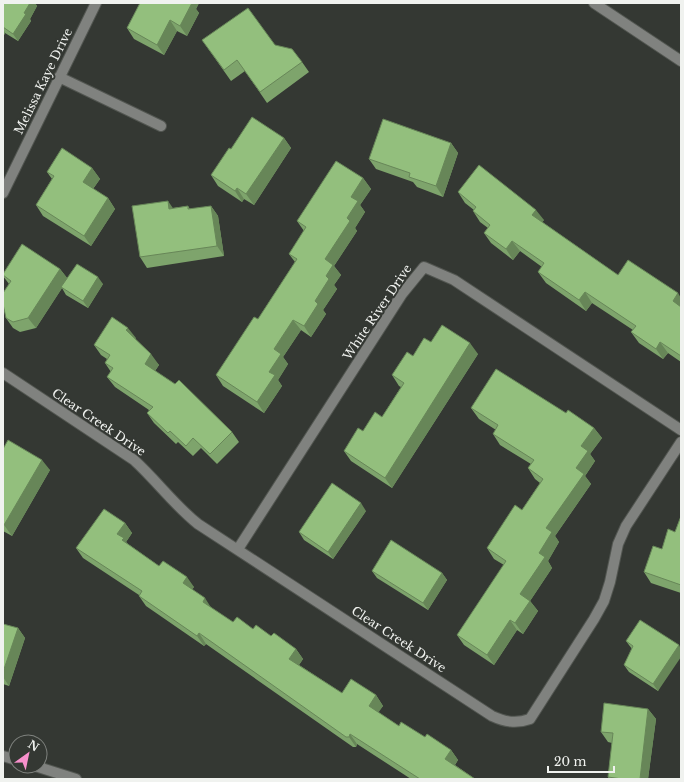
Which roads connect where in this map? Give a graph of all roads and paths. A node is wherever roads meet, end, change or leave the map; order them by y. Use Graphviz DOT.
graph roads {
  1 [pos="96,3"];
  2 [pos="594,3"];
  3 [pos="681,61"];
  4 [pos="59,77"];
  5 [pos="161,126"];
  6 [pos="3,193"];
  7 [pos="3,373"];
  8 [pos="681,430"];
  9 [pos="681,442"];
  10 [pos="238,549"];
  11 [pos="48,770"];
  12 [pos="76,779"];
  1 -- 4 [label="street, Melissa Kaye Drive"];
  2 -- 3 [label="street"];
  4 -- 5 [label="street"];
  4 -- 6 [label="street, Melissa Kaye Drive"];
  7 -- 10 [label="street, Clear Creek Drive"];
  8 -- 10 [label="street, White River Drive"];
  9 -- 10 [label="street, Clear Creek Drive"];
  11 -- 12 [label="street"];
}
